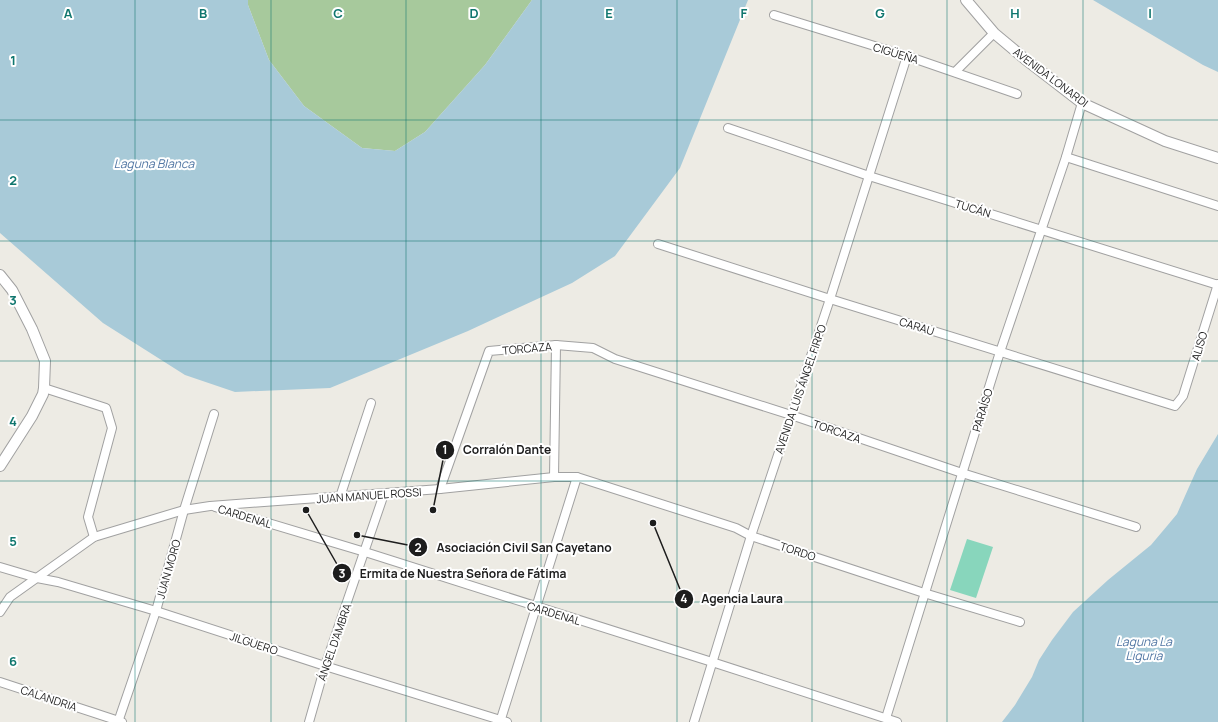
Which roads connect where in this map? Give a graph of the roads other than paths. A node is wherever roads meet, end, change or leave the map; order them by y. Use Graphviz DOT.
graph roads {
  1 [pos="966,0"];
  2 [pos="774,15"];
  3 [pos="994,33"];
  4 [pos="907,56"];
  5 [pos="955,72"];
  6 [pos="1017,94"];
  7 [pos="1082,103"];
  8 [pos="728,128"];
  9 [pos="1066,157"];
  10 [pos="1218,158"];
  11 [pos="869,176"];
  12 [pos="1218,206"];
  13 [pos="1042,230"];
  14 [pos="658,244"];
  15 [pos="0,275"];
  16 [pos="1218,285"];
  17 [pos="830,299"];
  18 [pos="556,345"];
  19 [pos="1000,352"];
  20 [pos="44,388"];
  21 [pos="371,403"];
  22 [pos="1176,406"];
  23 [pos="214,414"];
  24 [pos="791,415"];
  25 [pos="0,466"];
  26 [pos="962,473"];
  27 [pos="554,477"];
  28 [pos="577,478"];
  29 [pos="440,490"];
  30 [pos="384,494"];
  31 [pos="340,497"];
  32 [pos="210,506"];
  33 [pos="184,510"];
  34 [pos="1136,527"];
  35 [pos="751,536"];
  36 [pos="94,537"];
  37 [pos="365,552"];
  38 [pos="0,567"];
  39 [pos="37,578"];
  40 [pos="924,593"];
  41 [pos="537,607"];
  42 [pos="156,611"];
  43 [pos="0,612"];
  44 [pos="1020,622"];
  45 [pos="712,662"];
  46 [pos="326,666"];
  47 [pos="0,682"];
  48 [pos="886,718"];
  49 [pos="502,721"];
  50 [pos="120,722"];
  51 [pos="309,722"];
  52 [pos="694,722"];
  53 [pos="897,722"];
  1 -- 3 [label="street, AVENIDA LONARDI"];
  2 -- 4 [label="street, CIGÜEÑA"];
  3 -- 5 [label="street"];
  3 -- 7 [label="street, AVENIDA LONARDI"];
  4 -- 5 [label="street, CIGÜEÑA"];
  4 -- 11 [label="street, AVENIDA LUIS ÁNGEL FIRPO"];
  5 -- 6 [label="street, CIGÜEÑA"];
  7 -- 9 [label="street, PARAÍSO"];
  7 -- 10 [label="street, AVENIDA LONARDI"];
  8 -- 11 [label="street, TUCÁN"];
  9 -- 12 [label="street"];
  9 -- 13 [label="street, PARAÍSO"];
  11 -- 13 [label="street, TUCÁN"];
  11 -- 17 [label="street, AVENIDA LUIS ÁNGEL FIRPO"];
  13 -- 16 [label="street, TUCÁN"];
  13 -- 19 [label="street, PARAÍSO"];
  14 -- 17 [label="street, CARAU"];
  15 -- 20 [label="street"];
  16 -- 22 [label="street, ALISO"];
  17 -- 19 [label="street, CARAU"];
  17 -- 24 [label="street, AVENIDA LUIS ÁNGEL FIRPO"];
  18 -- 24 [label="street, TORCAZA"];
  18 -- 27 [label="street"];
  18 -- 29 [label="street, TORCAZA"];
  19 -- 22 [label="street, CARAU"];
  19 -- 26 [label="street, PARAÍSO"];
  20 -- 25 [label="street"];
  20 -- 36 [label="street"];
  21 -- 31 [label="street"];
  23 -- 33 [label="street, JUAN MORO"];
  24 -- 26 [label="street, TORCAZA"];
  24 -- 35 [label="street, AVENIDA LUIS ÁNGEL FIRPO"];
  26 -- 34 [label="street, TORCAZA"];
  26 -- 40 [label="street, PARAÍSO"];
  27 -- 28 [label="street, JUAN MANUEL ROSSI"];
  27 -- 29 [label="street, JUAN MANUEL ROSSI"];
  28 -- 35 [label="street, TORDO"];
  28 -- 41 [label="street"];
  29 -- 30 [label="street, JUAN MANUEL ROSSI"];
  30 -- 31 [label="street, JUAN MANUEL ROSSI"];
  30 -- 37 [label="street, ÁNGEL D'AMBRA"];
  31 -- 32 [label="street, JUAN MANUEL ROSSI"];
  32 -- 33 [label="street, JUAN MANUEL ROSSI"];
  32 -- 37 [label="street, CARDENAL"];
  33 -- 36 [label="street, JUAN MANUEL ROSSI"];
  33 -- 42 [label="street, JUAN MORO"];
  35 -- 40 [label="street, TORDO"];
  35 -- 45 [label="street, AVENIDA LUIS ÁNGEL FIRPO"];
  36 -- 39 [label="street, JUAN MANUEL ROSSI"];
  37 -- 41 [label="street, CARDENAL"];
  37 -- 46 [label="street, ÁNGEL D'AMBRA"];
  38 -- 39 [label="street, JILGUERO"];
  39 -- 42 [label="street, JILGUERO"];
  39 -- 43 [label="street, JUAN MANUEL ROSSI"];
  40 -- 44 [label="street, TORDO"];
  40 -- 48 [label="street, PARAÍSO"];
  41 -- 45 [label="street, CARDENAL"];
  41 -- 49 [label="street"];
  42 -- 46 [label="street, JILGUERO"];
  42 -- 50 [label="street, JUAN MORO"];
  45 -- 48 [label="street, CARDENAL"];
  45 -- 52 [label="street, AVENIDA LUIS ÁNGEL FIRPO"];
  46 -- 49 [label="street, JILGUERO"];
  46 -- 51 [label="street, ÁNGEL D'AMBRA"];
  47 -- 50 [label="street, CALANDRIA"];
  48 -- 53 [label="street, CARDENAL"];
}
